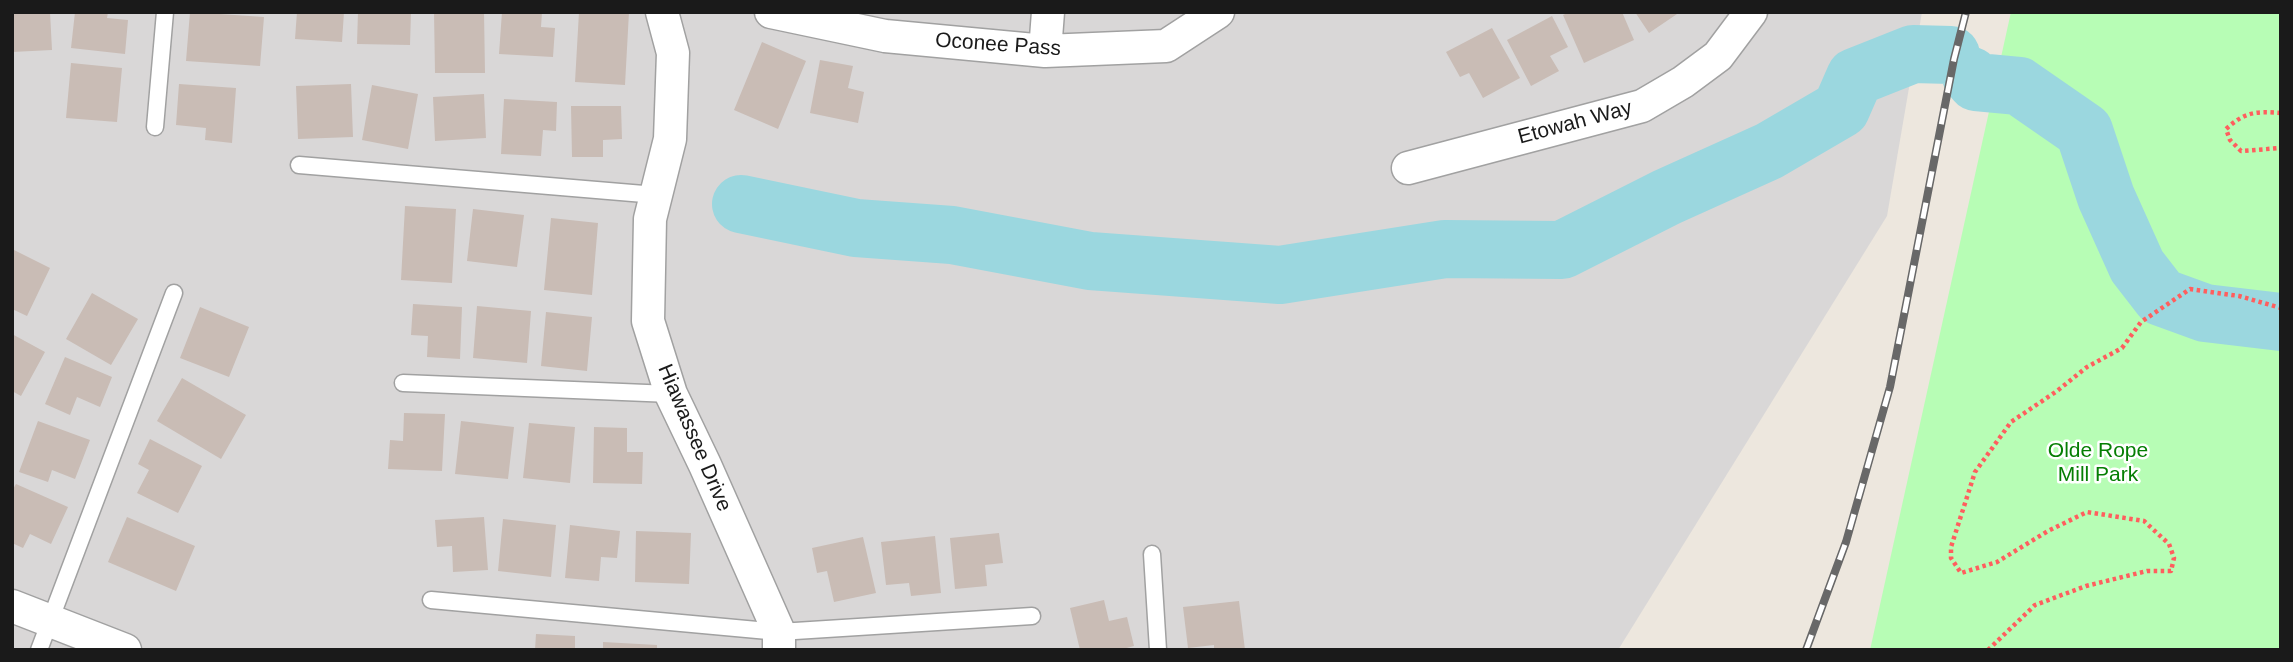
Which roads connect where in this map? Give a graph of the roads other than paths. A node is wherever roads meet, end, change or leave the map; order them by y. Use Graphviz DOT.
graph roads {
  1 [pos="165,12"];
  2 [pos="662,12"];
  3 [pos="771,12"];
  4 [pos="1048,12"];
  5 [pos="1218,12"];
  6 [pos="1751,12"];
  7 [pos="1045,51"];
  8 [pos="155,127"];
  9 [pos="299,165"];
  10 [pos="1408,168"];
  11 [pos="656,195"];
  12 [pos="174,293"];
  13 [pos="403,383"];
  14 [pos="671,394"];
  15 [pos="1152,554"];
  16 [pos="432,600"];
  17 [pos="12,606"];
  18 [pos="1032,616"];
  19 [pos="50,621"];
  20 [pos="779,641"];
  21 [pos="39,650"];
  22 [pos="125,650"];
  23 [pos="1158,650"];
  1 -- 8 [label="lane"];
  2 -- 11 [label="street, Hiawassee Drive"];
  3 -- 7 [label="street, Oconee Pass"];
  4 -- 7 [label="street"];
  5 -- 7 [label="street, Oconee Pass"];
  6 -- 10 [label="street, Etowah Way"];
  9 -- 11 [label="lane"];
  11 -- 14 [label="street, Hiawassee Drive"];
  12 -- 19 [label="lane"];
  13 -- 14 [label="lane"];
  14 -- 20 [label="street, Hiawassee Drive"];
  15 -- 23 [label="lane"];
  16 -- 20 [label="lane"];
  17 -- 19 [label="street"];
  18 -- 20 [label="lane"];
  19 -- 21 [label="lane"];
  19 -- 22 [label="street"];
}
